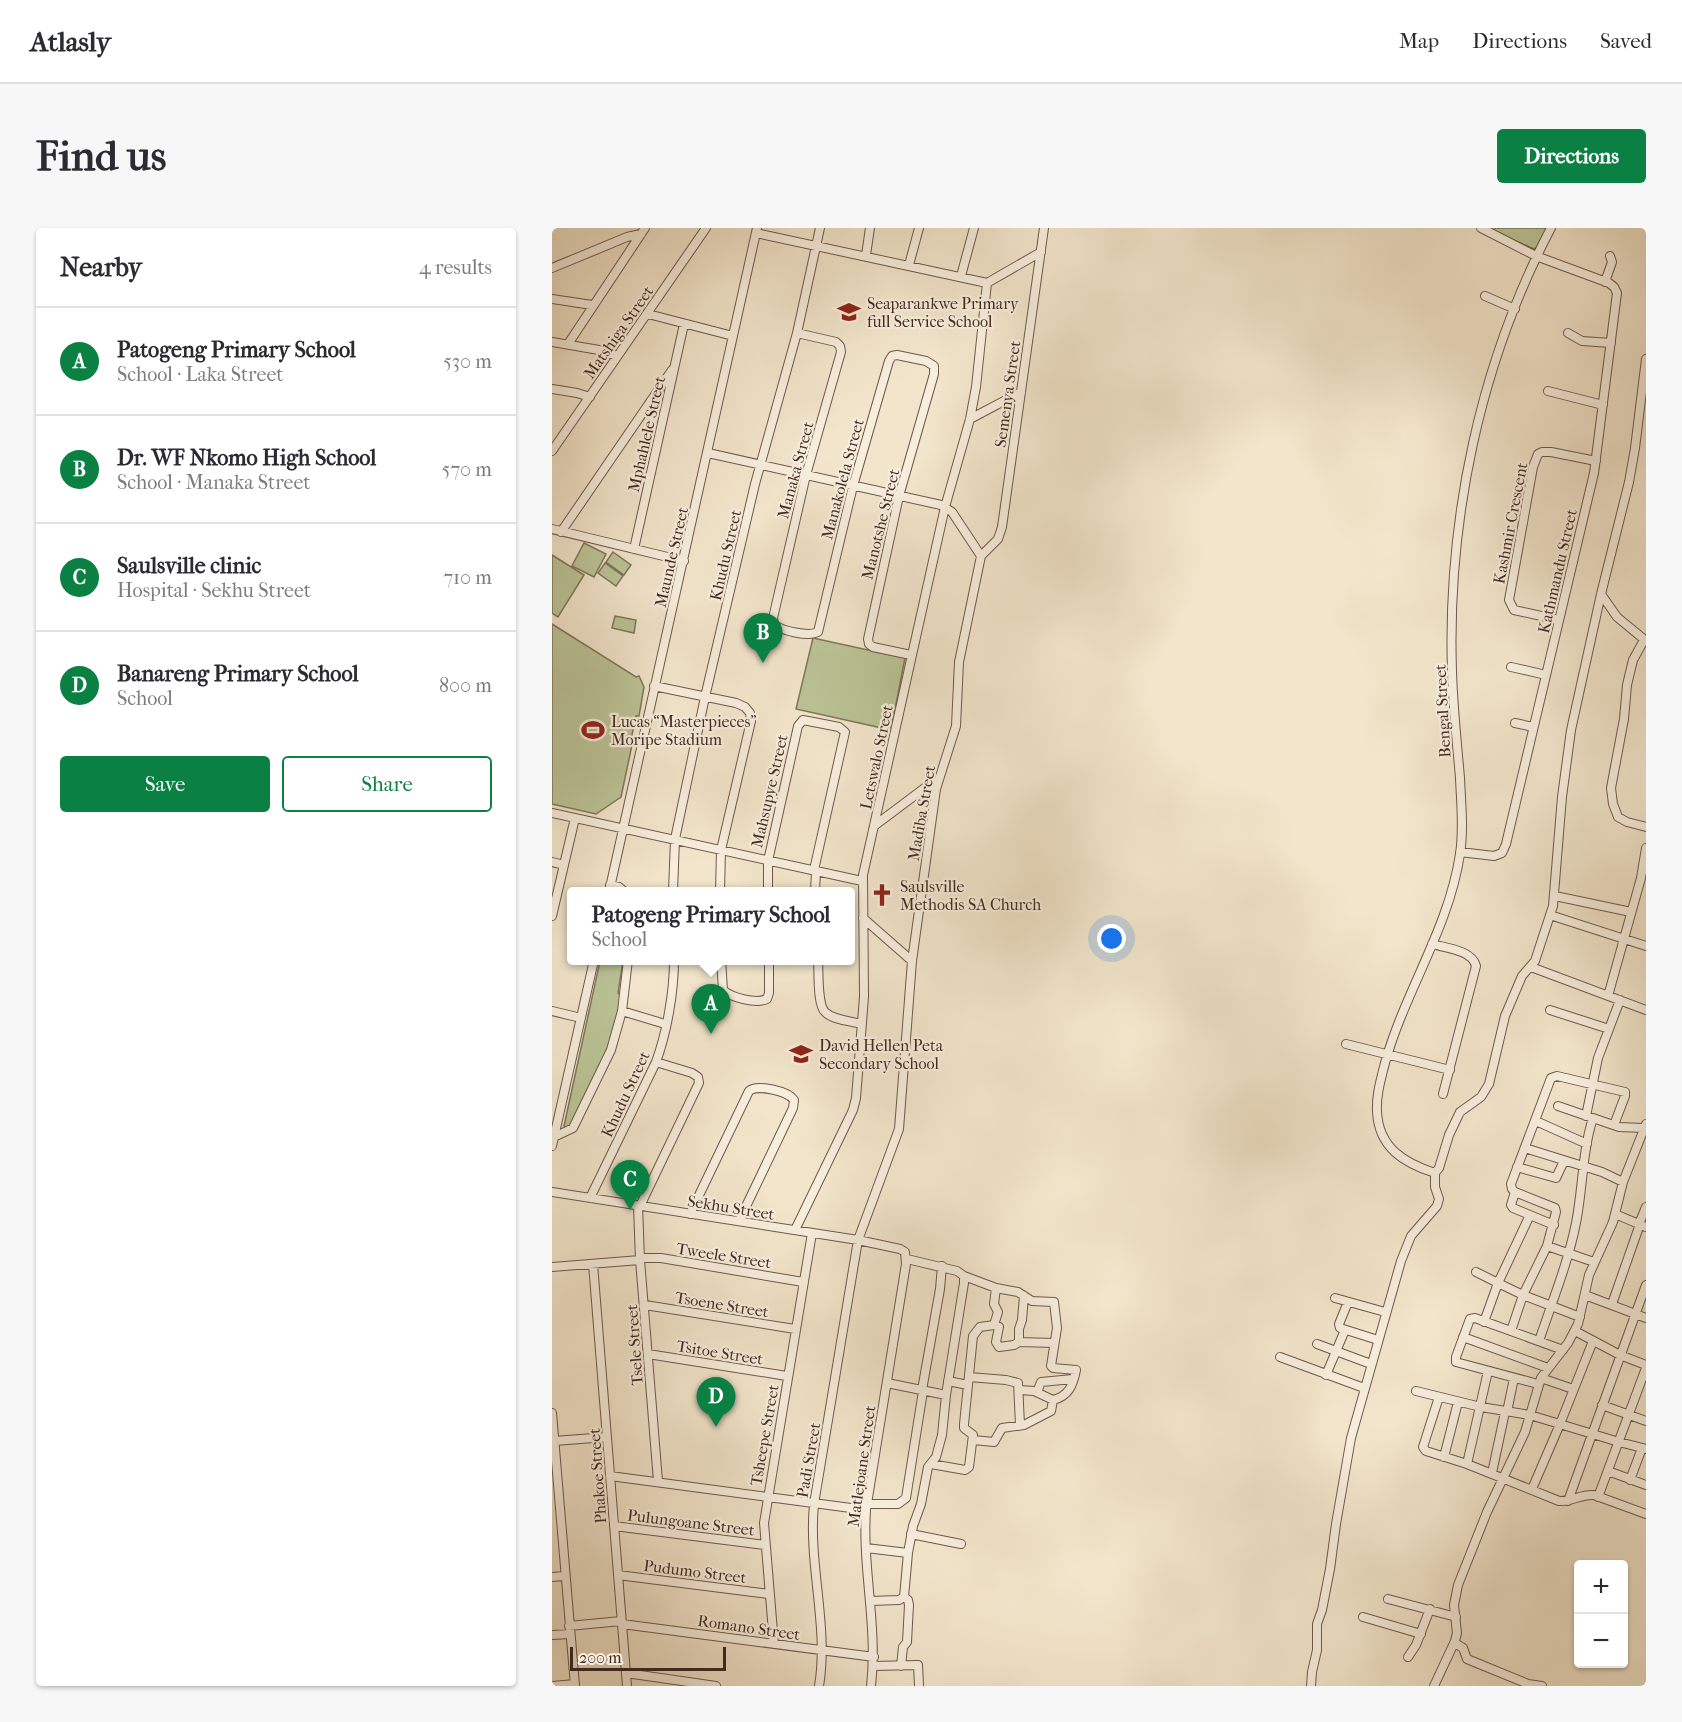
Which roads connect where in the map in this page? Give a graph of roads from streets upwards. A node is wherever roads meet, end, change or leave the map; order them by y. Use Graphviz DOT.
graph roads {
  1 [pos="706,228"];
  2 [pos="820,228"];
  3 [pos="870,228"];
  4 [pos="919,228"];
  5 [pos="974,228"];
  6 [pos="1044,228"];
  7 [pos="1481,228"];
  8 [pos="1551,228"];
  9 [pos="756,230"];
  10 [pos="643,231"];
  11 [pos="817,246"];
  12 [pos="1041,252"];
  13 [pos="866,255"];
  14 [pos="1610,255"];
  15 [pos="1536,256"];
  16 [pos="909,265"];
  17 [pos="552,268"];
  18 [pos="961,276"];
  19 [pos="1605,282"];
  20 [pos="987,283"];
  21 [pos="1485,296"];
  22 [pos="552,299"];
  23 [pos="592,305"];
  24 [pos="1515,309"];
  25 [pos="648,314"];
  26 [pos="684,324"];
  27 [pos="797,333"];
  28 [pos="1568,333"];
  29 [pos="733,336"];
  30 [pos="552,342"];
  31 [pos="1611,343"];
  32 [pos="568,344"];
  33 [pos="617,356"];
  34 [pos="1646,359"];
  35 [pos="674,368"];
  36 [pos="935,368"];
  37 [pos="552,389"];
  38 [pos="1548,391"];
  39 [pos="1021,392"];
  40 [pos="590,397"];
  41 [pos="1603,405"];
  42 [pos="970,419"];
  43 [pos="552,451"];
  44 [pos="708,453"];
  45 [pos="1596,461"];
  46 [pos="760,464"];
  47 [pos="806,476"];
  48 [pos="853,486"];
  49 [pos="899,496"];
  50 [pos="945,507"];
  51 [pos="552,529"];
  52 [pos="561,532"];
  53 [pos="634,549"];
  54 [pos="981,556"];
  55 [pos="684,561"];
  56 [pos="1601,594"];
  57 [pos="1559,620"];
  58 [pos="795,631"];
  59 [pos="1645,640"];
  60 [pos="912,656"];
  61 [pos="1511,667"];
  62 [pos="1546,675"];
  63 [pos="654,686"];
  64 [pos="705,697"];
  65 [pos="1515,723"];
  66 [pos="1533,727"];
  67 [pos="938,781"];
  68 [pos="552,813"];
  69 [pos="575,818"];
  70 [pos="874,826"];
  71 [pos="1646,827"];
  72 [pos="623,828"];
  73 [pos="675,839"];
  74 [pos="1646,848"];
  75 [pos="721,850"];
  76 [pos="1460,852"];
  77 [pos="768,861"];
  78 [pos="552,862"];
  79 [pos="564,865"];
  80 [pos="815,871"];
  81 [pos="862,881"];
  82 [pos="610,887"];
  83 [pos="673,887"];
  84 [pos="720,887"];
  85 [pos="768,887"];
  86 [pos="815,887"];
  87 [pos="1642,891"];
  88 [pos="1555,896"];
  89 [pos="1631,912"];
  90 [pos="552,915"];
  91 [pos="1550,915"];
  92 [pos="863,918"];
  93 [pos="1623,939"];
  94 [pos="1432,944"];
  95 [pos="1646,946"];
  96 [pos="912,961"];
  97 [pos="593,965"];
  98 [pos="627,965"];
  99 [pos="674,965"];
  100 [pos="721,965"];
  101 [pos="769,965"];
  102 [pos="818,965"];
  103 [pos="1531,967"];
  104 [pos="1608,996"];
  105 [pos="1620,1000"];
  106 [pos="1550,1010"];
  107 [pos="1646,1010"];
  108 [pos="552,1011"];
  109 [pos="622,1011"];
  110 [pos="581,1018"];
  111 [pos="665,1024"];
  112 [pos="862,1024"];
  113 [pos="1609,1029"];
  114 [pos="1346,1044"];
  115 [pos="1388,1054"];
  116 [pos="656,1062"];
  117 [pos="1450,1070"];
  118 [pos="1592,1083"];
  119 [pos="1443,1094"];
  120 [pos="1558,1106"];
  121 [pos="1590,1117"];
  122 [pos="1536,1121"];
  123 [pos="1614,1125"];
  124 [pos="1645,1126"];
  125 [pos="554,1137"];
  126 [pos="1643,1139"];
  127 [pos="1587,1143"];
  128 [pos="552,1146"];
  129 [pos="1525,1148"];
  130 [pos="1564,1161"];
  131 [pos="1517,1167"];
  132 [pos="1584,1167"];
  133 [pos="1435,1173"];
  134 [pos="1623,1182"];
  135 [pos="552,1192"];
  136 [pos="1515,1192"];
  137 [pos="590,1198"];
  138 [pos="639,1206"];
  139 [pos="1646,1207"];
  140 [pos="690,1214"];
  141 [pos="1615,1214"];
  142 [pos="1530,1215"];
  143 [pos="739,1221"];
  144 [pos="1554,1225"];
  145 [pos="1642,1225"];
  146 [pos="795,1230"];
  147 [pos="812,1233"];
  148 [pos="858,1240"];
  149 [pos="1547,1246"];
  150 [pos="1569,1253"];
  151 [pos="906,1255"];
  152 [pos="640,1259"];
  153 [pos="1594,1262"];
  154 [pos="593,1264"];
  155 [pos="942,1266"];
  156 [pos="552,1267"];
  157 [pos="1476,1272"];
  158 [pos="964,1276"];
  159 [pos="803,1282"];
  160 [pos="1498,1283"];
  161 [pos="1646,1285"];
  162 [pos="996,1288"];
  163 [pos="1523,1295"];
  164 [pos="1586,1295"];
  165 [pos="1024,1296"];
  166 [pos="1335,1298"];
  167 [pos="1348,1302"];
  168 [pos="1612,1304"];
  169 [pos="645,1305"];
  170 [pos="1551,1306"];
  171 [pos="1385,1312"];
  172 [pos="1635,1313"];
  173 [pos="1580,1317"];
  174 [pos="1646,1318"];
  175 [pos="1485,1322"];
  176 [pos="994,1325"];
  177 [pos="795,1329"];
  178 [pos="1345,1330"];
  179 [pos="1511,1331"];
  180 [pos="1575,1331"];
  181 [pos="1463,1337"];
  182 [pos="1378,1340"];
  183 [pos="1539,1341"];
  184 [pos="1593,1341"];
  185 [pos="1019,1342"];
  186 [pos="1054,1343"];
  187 [pos="1317,1344"];
  188 [pos="1336,1350"];
  189 [pos="1563,1350"];
  190 [pos="648,1354"];
  191 [pos="1620,1355"];
  192 [pos="1280,1358"];
  193 [pos="1371,1364"];
  194 [pos="1646,1366"];
  195 [pos="1053,1368"];
  196 [pos="1548,1368"];
  197 [pos="1488,1371"];
  198 [pos="1326,1375"];
  199 [pos="787,1376"];
  200 [pos="1514,1378"];
  201 [pos="1073,1379"];
  202 [pos="1050,1380"];
  203 [pos="948,1381"];
  204 [pos="968,1381"];
  205 [pos="1540,1381"];
  206 [pos="887,1383"];
  207 [pos="1364,1389"];
  208 [pos="1573,1389"];
  209 [pos="923,1390"];
  210 [pos="1020,1390"];
  211 [pos="1642,1390"];
  212 [pos="1416,1391"];
  213 [pos="1037,1392"];
  214 [pos="946,1395"];
  215 [pos="1439,1397"];
  216 [pos="1053,1400"];
  217 [pos="1458,1402"];
  218 [pos="1602,1405"];
  219 [pos="1481,1407"];
  220 [pos="1506,1412"];
  221 [pos="552,1413"];
  222 [pos="1530,1415"];
  223 [pos="1629,1416"];
  224 [pos="1646,1421"];
  225 [pos="1560,1424"];
  226 [pos="1020,1425"];
  227 [pos="1592,1434"];
  228 [pos="607,1437"];
  229 [pos="973,1440"];
  230 [pos="554,1441"];
  231 [pos="1619,1443"];
  232 [pos="1644,1448"];
  233 [pos="1444,1457"];
  234 [pos="930,1464"];
  235 [pos="1467,1464"];
  236 [pos="1608,1471"];
  237 [pos="1492,1473"];
  238 [pos="610,1476"];
  239 [pos="1504,1479"];
  240 [pos="1630,1480"];
  241 [pos="658,1481"];
  242 [pos="1646,1485"];
  243 [pos="1532,1489"];
  244 [pos="767,1497"];
  245 [pos="1598,1497"];
  246 [pos="1568,1501"];
  247 [pos="814,1504"];
  248 [pos="866,1507"];
  249 [pos="1646,1514"];
  250 [pos="614,1526"];
  251 [pos="912,1534"];
  252 [pos="961,1544"];
  253 [pos="765,1545"];
  254 [pos="866,1548"];
  255 [pos="908,1553"];
  256 [pos="618,1575"];
  257 [pos="564,1576"];
  258 [pos="552,1577"];
  259 [pos="769,1594"];
  260 [pos="904,1597"];
  261 [pos="1388,1599"];
  262 [pos="870,1601"];
  263 [pos="1430,1609"];
  264 [pos="1363,1617"];
  265 [pos="1456,1617"];
  266 [pos="622,1623"];
  267 [pos="570,1630"];
  268 [pos="1421,1634"];
  269 [pos="552,1635"];
  270 [pos="1455,1643"];
  271 [pos="774,1644"];
  272 [pos="822,1651"];
  273 [pos="1408,1657"];
  274 [pos="873,1662"];
  275 [pos="901,1666"];
  276 [pos="626,1673"];
  277 [pos="575,1685"];
  278 [pos="1527,1685"];
  279 [pos="552,1686"];
  280 [pos="627,1686"];
  281 [pos="716,1686"];
  282 [pos="819,1686"];
  283 [pos="871,1686"];
  284 [pos="919,1686"];
  285 [pos="1311,1686"];
  286 [pos="1434,1686"];
  287 [pos="1542,1686"];
  1 -- 25 [label="street, Matshiga Street"];
  2 -- 11 [label="street, Khudu Street"];
  3 -- 13 [label="street"];
  4 -- 16 [label="street"];
  5 -- 18 [label="street"];
  6 -- 12 [label="street, Semenya Street"];
  7 -- 15 [label="street"];
  8 -- 15 [label="street, Bengal Street"];
  9 -- 11 [label="street"];
  9 -- 29 [label="street, Maunde Street"];
  10 -- 17 [label="street"];
  10 -- 23 [label="street"];
  11 -- 13 [label="street"];
  11 -- 27 [label="street, Khudu Street"];
  12 -- 20 [label="street"];
  12 -- 39 [label="street, Semenya Street"];
  13 -- 16 [label="street"];
  14 -- 19 [label="street"];
  15 -- 19 [label="street"];
  15 -- 24 [label="street, Bengal Street"];
  16 -- 18 [label="street"];
  18 -- 20 [label="street"];
  19 -- 31 [label="street, Kathmandu Street"];
  20 -- 42 [label="street, Letswalo Street"];
  21 -- 24 [label="street"];
  22 -- 23 [label="street"];
  23 -- 32 [label="street"];
  24 -- 76 [label="street, Bengal Street"];
  25 -- 26 [label="street"];
  25 -- 33 [label="street, Matshiga Street"];
  26 -- 29 [label="street"];
  26 -- 35 [label="street, Mphahlele Street"];
  27 -- 46 [label="street, Khudu Street"];
  27 -- 47 [label="street, Manaka Street"];
  28 -- 31 [label="street"];
  29 -- 44 [label="street, Maunde Street"];
  30 -- 32 [label="street"];
  31 -- 41 [label="street, Kathmandu Street"];
  32 -- 33 [label="street"];
  33 -- 40 [label="street, Matshiga Street"];
  34 -- 56 [label="street"];
  35 -- 52 [label="street"];
  35 -- 53 [label="street, Mphahlele Street"];
  36 -- 48 [label="street, Manakolela Street"];
  36 -- 49 [label="street, Manotshe Street"];
  37 -- 40 [label="street"];
  38 -- 41 [label="street"];
  39 -- 42 [label="street"];
  39 -- 54 [label="street, Semenya Street"];
  40 -- 43 [label="street, Matshiga Street"];
  41 -- 45 [label="street, Kathmandu Street"];
  42 -- 50 [label="street, Letswalo Street"];
  44 -- 46 [label="street"];
  44 -- 55 [label="street, Maunde Street"];
  45 -- 57 [label="street, Kathmandu Street"];
  45 -- 57 [label="street, Kashmir Crescent"];
  46 -- 47 [label="street"];
  46 -- 64 [label="street, Khudu Street"];
  47 -- 48 [label="street"];
  47 -- 58 [label="street, Manaka Street"];
  48 -- 49 [label="street"];
  48 -- 58 [label="street, Manakolela Street"];
  49 -- 50 [label="street"];
  49 -- 60 [label="street, Manotshe Street"];
  50 -- 54 [label="street"];
  50 -- 60 [label="street, Letswalo Street"];
  51 -- 52 [label="street"];
  52 -- 53 [label="street"];
  53 -- 55 [label="street"];
  54 -- 67 [label="street, Madiba Street"];
  55 -- 63 [label="street, Maunde Street"];
  56 -- 59 [label="street"];
  56 -- 88 [label="street"];
  57 -- 62 [label="street, Kathmandu Street"];
  59 -- 71 [label="street"];
  60 -- 70 [label="street, Letswalo Street"];
  61 -- 62 [label="street"];
  62 -- 66 [label="street, Kathmandu Street"];
  63 -- 64 [label="street"];
  63 -- 72 [label="street, Maunde Street"];
  64 -- 73 [label="street, Khudu Street"];
  64 -- 75 [label="street"];
  65 -- 66 [label="street"];
  66 -- 76 [label="street, Kathmandu Street"];
  67 -- 70 [label="street"];
  67 -- 96 [label="street, Madiba Street"];
  68 -- 69 [label="street"];
  69 -- 72 [label="street"];
  69 -- 79 [label="street"];
  70 -- 81 [label="street, Letswalo Street"];
  72 -- 73 [label="street"];
  72 -- 82 [label="street, Maunde Street"];
  73 -- 75 [label="street"];
  73 -- 83 [label="street, Khudu Street"];
  74 -- 87 [label="street"];
  75 -- 77 [label="street"];
  75 -- 84 [label="street"];
  76 -- 94 [label="street, Bengal Street"];
  77 -- 80 [label="street"];
  77 -- 80 [label="street, Mahsupye Street"];
  77 -- 85 [label="street, Mahsupye Street"];
  78 -- 79 [label="street"];
  79 -- 90 [label="street"];
  80 -- 81 [label="street"];
  80 -- 86 [label="street"];
  81 -- 92 [label="street, Letswalo Street"];
  87 -- 89 [label="street"];
  88 -- 89 [label="street"];
  88 -- 91 [label="street"];
  89 -- 93 [label="street"];
  91 -- 93 [label="street"];
  91 -- 103 [label="street"];
  92 -- 96 [label="street"];
  92 -- 112 [label="street, Letswalo Street"];
  93 -- 95 [label="street"];
  93 -- 104 [label="street"];
  94 -- 115 [label="street, Bengal Street"];
  94 -- 117 [label="street"];
  96 -- 148 [label="street, Madiba Street"];
  97 -- 110 [label="street"];
  98 -- 109 [label="street"];
  99 -- 111 [label="street, Khudu Street"];
  100 -- 101 [label="street"];
  102 -- 112 [label="street"];
  103 -- 104 [label="street"];
  103 -- 133 [label="street"];
  104 -- 105 [label="street"];
  105 -- 107 [label="street"];
  105 -- 113 [label="street"];
  106 -- 113 [label="street"];
  108 -- 110 [label="street"];
  109 -- 111 [label="street"];
  109 -- 125 [label="street"];
  110 -- 125 [label="street"];
  111 -- 116 [label="street, Khudu Street"];
  112 -- 146 [label="street, Letswalo Street"];
  113 -- 118 [label="street"];
  114 -- 115 [label="street"];
  115 -- 117 [label="street"];
  115 -- 133 [label="street, Bengal Street"];
  116 -- 137 [label="street, Khudu Street"];
  116 -- 138 [label="street"];
  117 -- 119 [label="street"];
  118 -- 121 [label="street"];
  118 -- 122 [label="street"];
  118 -- 123 [label="street"];
  120 -- 121 [label="street"];
  121 -- 123 [label="street"];
  121 -- 127 [label="street"];
  122 -- 127 [label="street"];
  122 -- 129 [label="street"];
  123 -- 124 [label="street"];
  124 -- 126 [label="street"];
  125 -- 128 [label="street"];
  126 -- 134 [label="street"];
  127 -- 132 [label="street"];
  129 -- 130 [label="street"];
  129 -- 131 [label="street"];
  130 -- 131 [label="street"];
  130 -- 132 [label="street"];
  131 -- 136 [label="street"];
  132 -- 134 [label="street"];
  132 -- 150 [label="street"];
  133 -- 171 [label="street"];
  134 -- 141 [label="street"];
  135 -- 137 [label="street, Sekhu Street"];
  136 -- 142 [label="street"];
  136 -- 144 [label="street"];
  137 -- 138 [label="street, Sekhu Street"];
  138 -- 140 [label="street, Sekhu Street"];
  138 -- 152 [label="street, Tsele Street"];
  139 -- 145 [label="street"];
  140 -- 143 [label="street, Sekhu Street"];
  140 -- 143 [label="street"];
  141 -- 145 [label="street"];
  141 -- 153 [label="street"];
  142 -- 144 [label="street"];
  142 -- 160 [label="street"];
  143 -- 146 [label="street, Sekhu Street"];
  144 -- 149 [label="street"];
  145 -- 168 [label="street"];
  146 -- 147 [label="street, Sekhu Street"];
  147 -- 148 [label="street, Sekhu Street"];
  147 -- 159 [label="street, Tsheepe Street"];
  148 -- 151 [label="street, Sekhu Street"];
  148 -- 247 [label="street, Padi Street"];
  149 -- 150 [label="street"];
  149 -- 163 [label="street"];
  150 -- 153 [label="street"];
  150 -- 170 [label="street"];
  151 -- 155 [label="street, Sekhu Street"];
  151 -- 206 [label="street, Matlejoane Street"];
  152 -- 154 [label="street, Tweele Street"];
  152 -- 159 [label="street, Tweele Street"];
  152 -- 169 [label="street, Tsele Street"];
  153 -- 164 [label="street"];
  154 -- 156 [label="street, Tweele Street"];
  154 -- 228 [label="street, Phakoe Street"];
  155 -- 158 [label="street, Sekhu Street"];
  155 -- 209 [label="street"];
  157 -- 160 [label="street"];
  158 -- 162 [label="street, Sekhu Street"];
  158 -- 203 [label="street"];
  159 -- 177 [label="street, Tsheepe Street"];
  160 -- 163 [label="street"];
  160 -- 175 [label="street"];
  161 -- 172 [label="street"];
  162 -- 165 [label="street, Sekhu Street"];
  162 -- 176 [label="street"];
  163 -- 170 [label="street"];
  163 -- 179 [label="street"];
  164 -- 168 [label="street"];
  164 -- 173 [label="street"];
  165 -- 185 [label="street"];
  165 -- 186 [label="street, Sekhu Street"];
  166 -- 167 [label="street"];
  167 -- 171 [label="street"];
  167 -- 178 [label="street"];
  168 -- 172 [label="street"];
  169 -- 177 [label="street, Tsoene Street"];
  169 -- 190 [label="street, Tsele Street"];
  170 -- 173 [label="street"];
  170 -- 183 [label="street"];
  171 -- 182 [label="street"];
  172 -- 174 [label="street"];
  172 -- 191 [label="street"];
  173 -- 180 [label="street"];
  175 -- 179 [label="street"];
  175 -- 181 [label="street"];
  176 -- 185 [label="street"];
  176 -- 204 [label="street"];
  177 -- 199 [label="street, Tsheepe Street"];
  178 -- 182 [label="street"];
  178 -- 188 [label="street"];
  179 -- 183 [label="street"];
  180 -- 184 [label="street"];
  180 -- 189 [label="street"];
  181 -- 196 [label="street"];
  181 -- 197 [label="street"];
  182 -- 193 [label="street"];
  183 -- 189 [label="street"];
  184 -- 191 [label="street"];
  184 -- 208 [label="street"];
  185 -- 186 [label="street"];
  186 -- 195 [label="street"];
  187 -- 188 [label="street"];
  188 -- 193 [label="street"];
  188 -- 198 [label="street"];
  189 -- 196 [label="street"];
  190 -- 199 [label="street, Tsitoe Street"];
  190 -- 241 [label="street, Tsele Street"];
  191 -- 194 [label="street"];
  191 -- 218 [label="street"];
  192 -- 198 [label="street"];
  193 -- 207 [label="street"];
  194 -- 211 [label="street"];
  195 -- 201 [label="street"];
  195 -- 202 [label="street"];
  196 -- 205 [label="street"];
  197 -- 200 [label="street"];
  197 -- 219 [label="street"];
  198 -- 207 [label="street"];
  199 -- 244 [label="street, Tsheepe Street"];
  200 -- 205 [label="street"];
  200 -- 220 [label="street"];
  201 -- 202 [label="street"];
  201 -- 216 [label="street"];
  202 -- 213 [label="street"];
  203 -- 204 [label="street"];
  203 -- 214 [label="street"];
  204 -- 210 [label="street"];
  204 -- 229 [label="street"];
  205 -- 208 [label="street"];
  205 -- 222 [label="street"];
  206 -- 209 [label="street"];
  206 -- 248 [label="street, Matlejoane Street"];
  207 -- 285 [label="street"];
  208 -- 225 [label="street"];
  209 -- 214 [label="street"];
  209 -- 248 [label="street"];
  210 -- 213 [label="street"];
  210 -- 226 [label="street"];
  211 -- 223 [label="street"];
  212 -- 215 [label="street"];
  213 -- 216 [label="street"];
  214 -- 234 [label="street"];
  215 -- 217 [label="street"];
  215 -- 233 [label="street"];
  216 -- 226 [label="street"];
  217 -- 219 [label="street"];
  217 -- 233 [label="street"];
  218 -- 223 [label="street"];
  218 -- 227 [label="street"];
  219 -- 220 [label="street"];
  219 -- 235 [label="street"];
  220 -- 222 [label="street"];
  220 -- 237 [label="street"];
  221 -- 230 [label="street"];
  222 -- 225 [label="street"];
  222 -- 239 [label="street"];
  223 -- 224 [label="street"];
  223 -- 231 [label="street"];
  225 -- 227 [label="street"];
  225 -- 243 [label="street"];
  226 -- 229 [label="street"];
  227 -- 231 [label="street"];
  227 -- 246 [label="street"];
  228 -- 230 [label="street"];
  228 -- 238 [label="street, Phakoe Street"];
  229 -- 234 [label="street"];
  230 -- 257 [label="street"];
  231 -- 232 [label="street"];
  231 -- 236 [label="street"];
  232 -- 240 [label="street"];
  233 -- 235 [label="street"];
  234 -- 251 [label="street"];
  235 -- 237 [label="street"];
  236 -- 240 [label="street"];
  236 -- 245 [label="street"];
  237 -- 239 [label="street"];
  238 -- 241 [label="street"];
  238 -- 250 [label="street, Phakoe Street"];
  239 -- 243 [label="street"];
  239 -- 265 [label="street"];
  240 -- 242 [label="street"];
  241 -- 244 [label="street"];
  243 -- 246 [label="street"];
  244 -- 247 [label="street"];
  244 -- 253 [label="street, Tsheepe Street"];
  245 -- 246 [label="street"];
  245 -- 249 [label="street"];
  247 -- 248 [label="street"];
  247 -- 272 [label="street, Padi Street"];
  248 -- 254 [label="street, Matlejoane Street"];
  250 -- 253 [label="street, Pulungoane Street"];
  250 -- 256 [label="street, Phakoe Street"];
  251 -- 252 [label="street"];
  251 -- 255 [label="street"];
  253 -- 259 [label="street, Tsheepe Street"];
  254 -- 255 [label="street"];
  254 -- 262 [label="street, Matlejoane Street"];
  255 -- 260 [label="street"];
  256 -- 259 [label="street, Pudumo Street"];
  256 -- 266 [label="street, Phakoe Street"];
  257 -- 258 [label="street"];
  257 -- 267 [label="street"];
  259 -- 271 [label="street, Tsheepe Street"];
  260 -- 262 [label="street"];
  260 -- 275 [label="street"];
  261 -- 263 [label="street"];
  262 -- 274 [label="street, Matlejoane Street"];
  263 -- 265 [label="street"];
  263 -- 268 [label="street"];
  264 -- 268 [label="street"];
  265 -- 270 [label="street"];
  266 -- 267 [label="street, Romano Street"];
  266 -- 271 [label="street, Romano Street"];
  266 -- 276 [label="street, Phakoe Street"];
  267 -- 269 [label="street, Romano Street"];
  267 -- 277 [label="street"];
  268 -- 273 [label="street"];
  270 -- 278 [label="street"];
  270 -- 286 [label="street"];
  271 -- 272 [label="street, Romano Street"];
  272 -- 274 [label="street, Romano Street"];
  272 -- 282 [label="street, Padi Street"];
  274 -- 275 [label="street, Romano Street"];
  274 -- 283 [label="street, Matlejoane Street"];
  275 -- 284 [label="street"];
  276 -- 280 [label="street, Phakoe Street"];
  276 -- 281 [label="street"];
  277 -- 279 [label="street"];
  278 -- 287 [label="street"];
}
